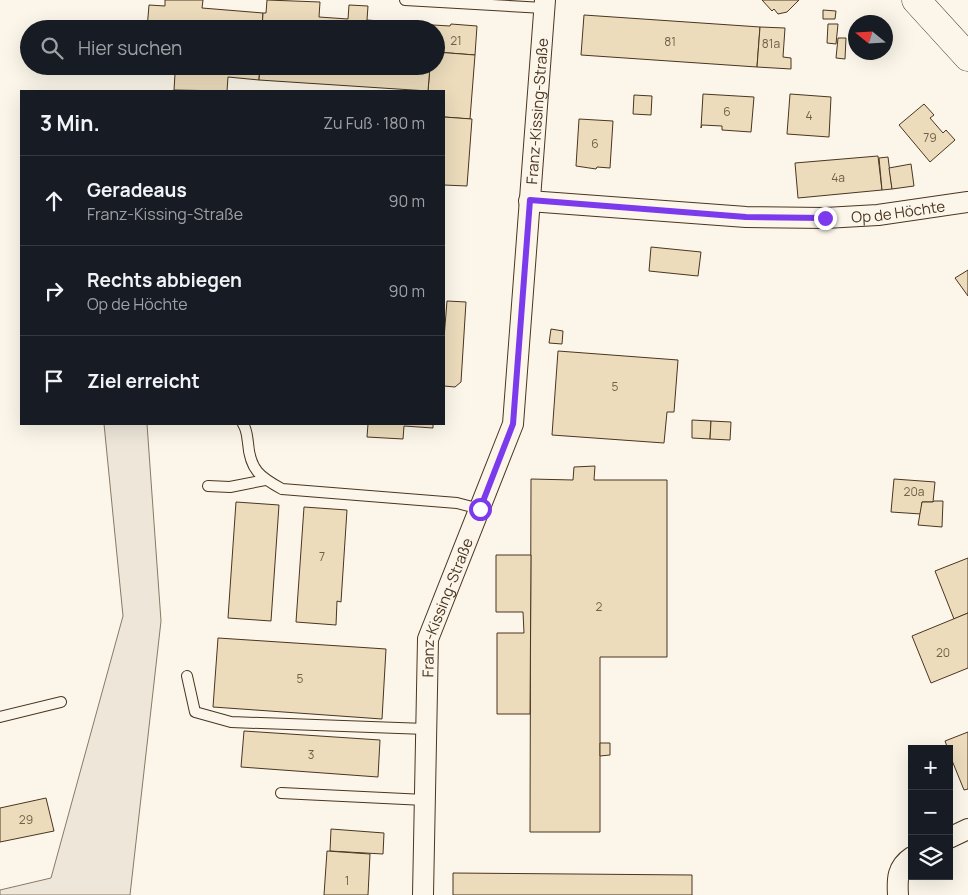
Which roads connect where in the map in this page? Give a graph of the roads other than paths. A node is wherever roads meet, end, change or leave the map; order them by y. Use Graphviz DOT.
graph roads {
  1 [pos="405,0"];
  2 [pos="916,0"];
  3 [pos="544,4"];
  4 [pos="968,57"];
  5 [pos="530,200"];
  6 [pos="968,202"];
  7 [pos="244,425"];
  8 [pos="265,480"];
  9 [pos="208,486"];
  10 [pos="480,509"];
  11 [pos="187,676"];
  12 [pos="61,702"];
  13 [pos="0,717"];
  14 [pos="426,730"];
  15 [pos="281,793"];
  16 [pos="424,800"];
  17 [pos="968,829"];
  18 [pos="953,836"];
  19 [pos="905,864"];
  20 [pos="423,895"];
  21 [pos="898,895"];
  1 -- 3 [label="lane"];
  2 -- 4 [label="main road"];
  3 -- 5 [label="street, Franz-Kissing-Straße"];
  5 -- 6 [label="street, Op de Höchte"];
  5 -- 10 [label="street, Franz-Kissing-Straße"];
  7 -- 8 [label="lane"];
  8 -- 9 [label="lane"];
  8 -- 10 [label="lane"];
  10 -- 14 [label="street, Franz-Kissing-Straße"];
  11 -- 14 [label="lane"];
  12 -- 13 [label="lane"];
  14 -- 16 [label="street, Franz-Kissing-Straße"];
  15 -- 16 [label="lane"];
  16 -- 20 [label="street, Franz-Kissing-Straße"];
  17 -- 18 [label="street"];
  19 -- 21 [label="street"];
}
